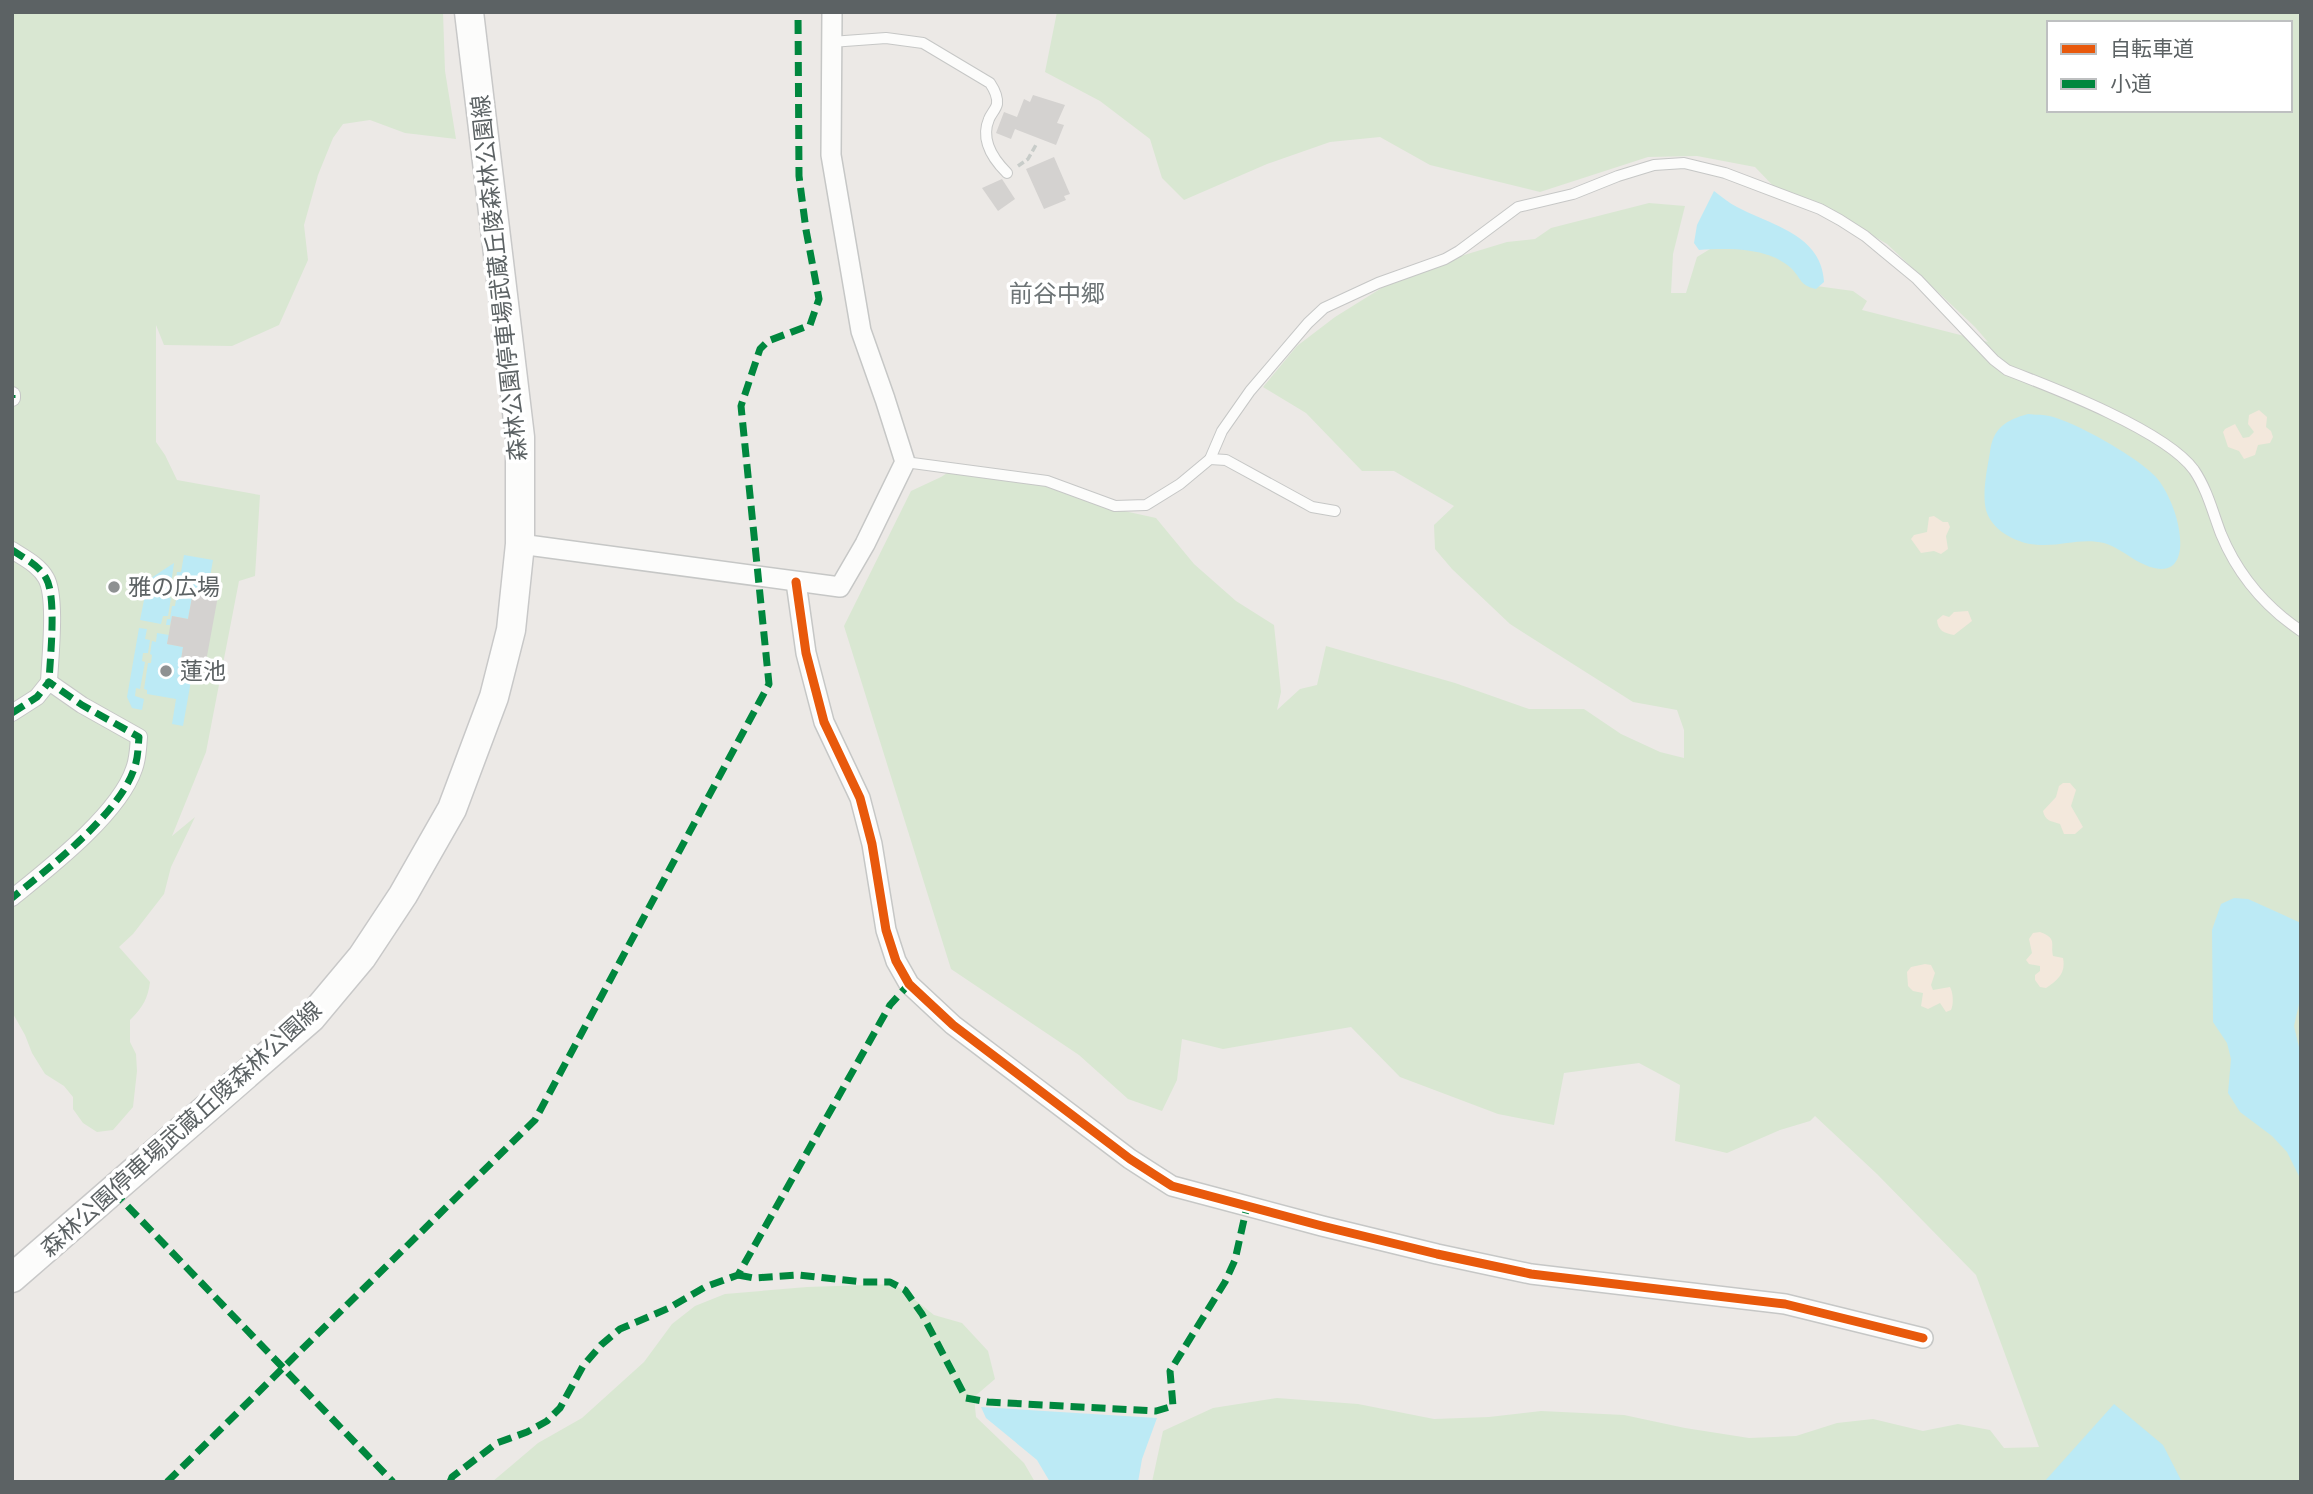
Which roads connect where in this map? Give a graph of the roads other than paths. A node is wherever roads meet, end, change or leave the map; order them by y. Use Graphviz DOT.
graph roads {
  1 [pos="469,12"];
  2 [pos="832,12"];
  3 [pos="831,42"];
  4 [pos="1007,173"];
  5 [pos="1210,458"];
  6 [pos="905,462"];
  7 [pos="1335,511"];
  8 [pos="520,544"];
  9 [pos="12,550"];
  10 [pos="796,582"];
  11 [pos="2301,631"];
  12 [pos="49,682"];
  13 [pos="12,713"];
  14 [pos="12,898"];
  15 [pos="12,1278"];
  16 [pos="1923,1338"];
  1 -- 8 [label="main road, 森林公園停車場武蔵丘陵森林公園線"];
  2 -- 3 [label="street"];
  3 -- 4 [label="lane"];
  3 -- 6 [label="street"];
  5 -- 6 [label="lane"];
  5 -- 7 [label="lane"];
  5 -- 11 [label="lane"];
  6 -- 10 [label="street"];
  8 -- 10 [label="street"];
  8 -- 15 [label="main road, 森林公園停車場武蔵丘陵森林公園線"];
  9 -- 12 [label="street"];
  10 -- 16 [label="street"];
  12 -- 13 [label="street"];
  12 -- 14 [label="street"];
}
